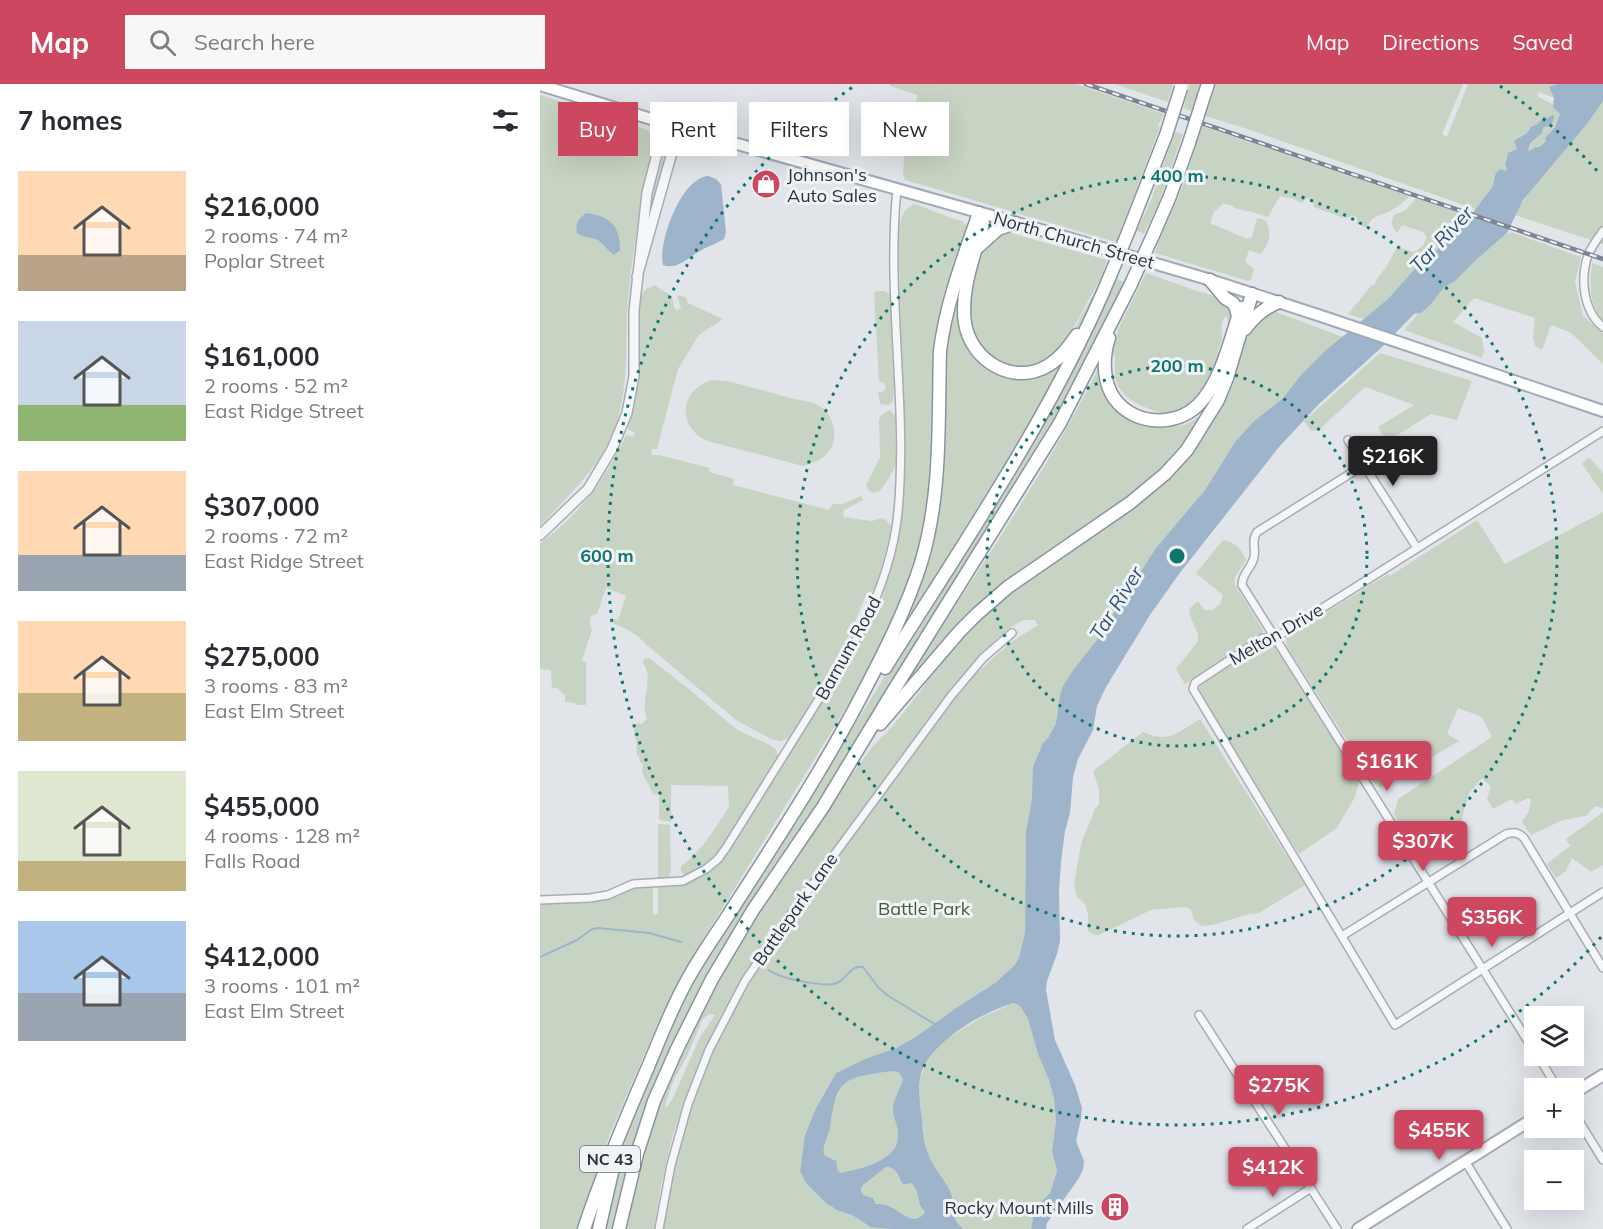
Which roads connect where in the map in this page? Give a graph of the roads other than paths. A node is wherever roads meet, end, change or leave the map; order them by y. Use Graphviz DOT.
graph roads {
  1 [pos="540,85"];
  2 [pos="1182,86"];
  3 [pos="1206,90"];
  4 [pos="650,121"];
  5 [pos="737,145"];
  6 [pos="671,156"];
  7 [pos="897,189"];
  8 [pos="982,214"];
  9 [pos="1015,223"];
  10 [pos="1601,233"];
  11 [pos="976,250"];
  12 [pos="1210,280"];
  13 [pos="1129,290"];
  14 [pos="1249,293"];
  15 [pos="1279,303"];
  16 [pos="1097,307"];
  17 [pos="1238,316"];
  18 [pos="1603,327"];
  19 [pos="1240,335"];
  20 [pos="1603,411"];
  21 [pos="1603,431"];
  22 [pos="1348,440"];
  23 [pos="1364,465"];
  24 [pos="540,535"];
  25 [pos="1417,548"];
  26 [pos="1012,633"];
  27 [pos="1275,638"];
  28 [pos="851,716"];
  29 [pos="855,753"];
  30 [pos="1429,883"];
  31 [pos="1603,892"];
  32 [pos="540,900"];
  33 [pos="1569,914"];
  34 [pos="1342,936"];
  35 [pos="1603,968"];
  36 [pos="1483,969"];
  37 [pos="1199,1015"];
  38 [pos="1524,1035"];
  39 [pos="1603,1075"];
  40 [pos="1584,1087"];
  41 [pos="638,1090"];
  42 [pos="1524,1124"];
  43 [pos="1584,1129"];
  44 [pos="1603,1160"];
  45 [pos="1465,1161"];
  46 [pos="1311,1188"];
  47 [pos="584,1229"];
  48 [pos="598,1229"];
  49 [pos="619,1229"];
  50 [pos="659,1229"];
  51 [pos="1247,1229"];
  52 [pos="1337,1229"];
  53 [pos="1358,1229"];
  54 [pos="1507,1229"];
  1 -- 4 [label="main road, North Church Street"];
  2 -- 16 [label="highway, bridge"];
  3 -- 13 [label="highway, bridge"];
  5 -- 7 [label="main road, North Church Street"];
  6 -- 24 [label="street"];
  7 -- 8 [label="main road, North Church Street"];
  7 -- 32 [label="street, Barnum Road"];
  8 -- 9 [label="main road, North Church Street"];
  8 -- 11 [label="highway"];
  8 -- 28 [label="highway"];
  9 -- 11 [label="highway"];
  9 -- 12 [label="main road, North Church Street"];
  10 -- 18 [label="street"];
  11 -- 16 [label="highway"];
  12 -- 14 [label="main road, North Church Street"];
  12 -- 17 [label="highway"];
  13 -- 17 [label="highway"];
  13 -- 29 [label="highway"];
  14 -- 15 [label="main road, North Church Street"];
  14 -- 17 [label="highway"];
  14 -- 19 [label="highway"];
  15 -- 19 [label="highway"];
  15 -- 20 [label="main road, North Church Street"];
  16 -- 28 [label="highway"];
  19 -- 29 [label="highway"];
  21 -- 25 [label="street, Melton Drive"];
  22 -- 23 [label="street"];
  23 -- 25 [label="street"];
  23 -- 27 [label="street"];
  25 -- 27 [label="street, Melton Drive"];
  26 -- 50 [label="street, Battlepark Lane"];
  27 -- 30 [label="street"];
  27 -- 34 [label="street, Melton Drive"];
  28 -- 41 [label="highway"];
  29 -- 49 [label="highway"];
  30 -- 33 [label="street"];
  30 -- 34 [label="street"];
  30 -- 36 [label="street"];
  31 -- 33 [label="street"];
  33 -- 35 [label="street"];
  33 -- 36 [label="street"];
  34 -- 36 [label="street, Melton Drive"];
  36 -- 38 [label="street"];
  37 -- 46 [label="street"];
  39 -- 40 [label="main road"];
  41 -- 47 [label="highway, NC 43"];
  41 -- 48 [label="highway"];
  42 -- 45 [label="main road"];
  43 -- 44 [label="street"];
  45 -- 53 [label="main road"];
  45 -- 54 [label="street"];
  46 -- 51 [label="street"];
  46 -- 52 [label="street"];
}
